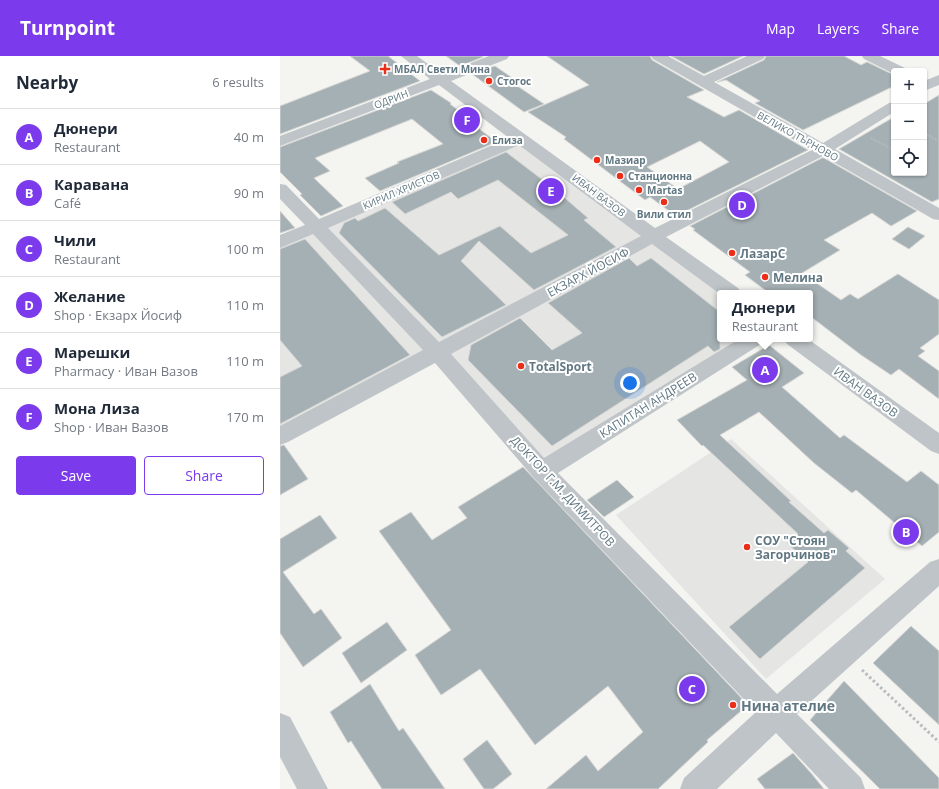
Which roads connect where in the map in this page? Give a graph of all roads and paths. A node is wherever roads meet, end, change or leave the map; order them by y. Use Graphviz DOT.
graph roads {
  1 [pos="408,56"];
  2 [pos="502,56"];
  3 [pos="658,56"];
  4 [pos="758,56"];
  5 [pos="869,56"];
  6 [pos="894,68"];
  7 [pos="441,80"];
  8 [pos="702,82"];
  9 [pos="891,108"];
  10 [pos="855,130"];
  11 [pos="927,136"];
  12 [pos="522,138"];
  13 [pos="280,141"];
  14 [pos="939,141"];
  15 [pos="891,148"];
  16 [pos="823,150"];
  17 [pos="280,189"];
  18 [pos="939,215"];
  19 [pos="316,227"];
  20 [pos="654,236"];
  21 [pos="280,242"];
  22 [pos="727,290"];
  23 [pos="749,342"];
  24 [pos="798,342"];
  25 [pos="438,353"];
  26 [pos="280,436"];
  27 [pos="939,445"];
  28 [pos="542,471"];
  29 [pos="939,570"];
  30 [pos="844,653"];
  31 [pos="776,713"];
  32 [pos="280,727"];
  33 [pos="939,742"];
  34 [pos="313,789"];
  35 [pos="695,789"];
  36 [pos="850,789"];
  1 -- 7 [label="street, ИВАН ВАЗОВ"];
  2 -- 7 [label="street, ОДРИН"];
  3 -- 8 [label="street, ВЕЛИКО ТЪРНОВО"];
  4 -- 8 [label="street"];
  5 -- 6 [label="street"];
  7 -- 12 [label="street, ИВАН ВАЗОВ"];
  7 -- 13 [label="street, ОДРИН"];
  8 -- 16 [label="street, ВЕЛИКО ТЪРНОВО"];
  9 -- 10 [label="street, ЕКЗАРХ ЙОСИФ"];
  10 -- 15 [label="path"];
  10 -- 16 [label="street, ЕКЗАРХ ЙОСИФ"];
  11 -- 14 [label="path"];
  12 -- 19 [label="street, КИРИЛ ХРИСТОВ"];
  12 -- 20 [label="street, ИВАН ВАЗОВ"];
  16 -- 18 [label="street, ВЕЛИКО ТЪРНОВО"];
  16 -- 20 [label="street, ЕКЗАРХ ЙОСИФ"];
  17 -- 19 [label="street, ДОКТОР Г.М. ДИМИТРОВ"];
  19 -- 21 [label="street, КИРИЛ ХРИСТОВ"];
  19 -- 25 [label="street, ДОКТОР Г.М. ДИМИТРОВ"];
  20 -- 22 [label="street, ИВАН ВАЗОВ"];
  20 -- 25 [label="street, ЕКЗАРХ ЙОСИФ"];
  23 -- 28 [label="street, КАПИТАН АНДРЕЕВ"];
  24 -- 27 [label="street, ИВАН ВАЗОВ"];
  25 -- 26 [label="street, ЕКЗАРХ ЙОСИФ"];
  25 -- 28 [label="street, ДОКТОР Г.М. ДИМИТРОВ"];
  28 -- 31 [label="street, ДОКТОР Г.М. ДИМИТРОВ"];
  29 -- 30 [label="street"];
  30 -- 31 [label="street"];
  30 -- 33 [label="path"];
  31 -- 35 [label="street"];
  31 -- 36 [label="street, ДОКТОР Г.М. ДИМИТРОВ"];
  32 -- 34 [label="street"];
}
